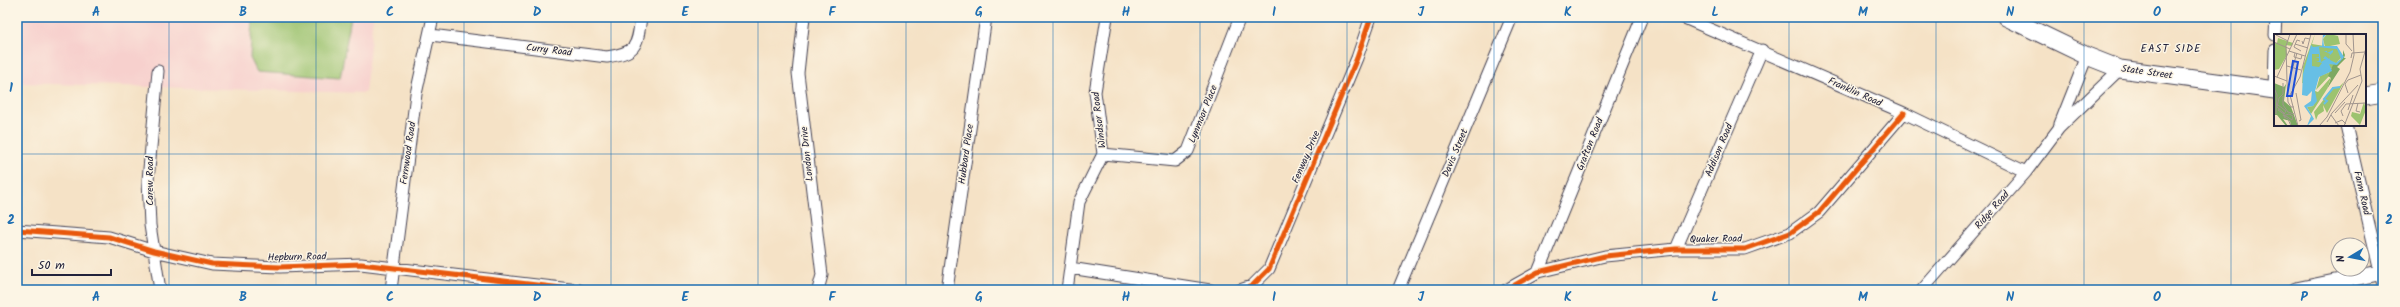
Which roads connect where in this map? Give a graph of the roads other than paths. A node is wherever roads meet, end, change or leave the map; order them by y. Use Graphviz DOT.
graph roads {
  1 [pos="433,17"];
  2 [pos="641,17"];
  3 [pos="804,17"];
  4 [pos="986,17"];
  5 [pos="1107,17"];
  6 [pos="1240,17"];
  7 [pos="1371,17"];
  8 [pos="1512,17"];
  9 [pos="1642,17"];
  10 [pos="1682,17"];
  11 [pos="2006,17"];
  12 [pos="2276,17"];
  13 [pos="2275,34"];
  14 [pos="431,35"];
  15 [pos="1762,50"];
  16 [pos="2086,56"];
  17 [pos="2120,69"];
  18 [pos="158,71"];
  19 [pos="2274,90"];
  20 [pos="2383,93"];
  21 [pos="2366,96"];
  22 [pos="1904,113"];
  23 [pos="2346,126"];
  24 [pos="2059,128"];
  25 [pos="1103,154"];
  26 [pos="2026,172"];
  27 [pos="17,230"];
  28 [pos="1676,249"];
  29 [pos="154,251"];
  30 [pos="1070,268"];
  31 [pos="392,269"];
  32 [pos="1538,272"];
  33 [pos="2382,277"];
  34 [pos="160,290"];
  35 [pos="391,290"];
  36 [pos="579,290"];
  37 [pos="818,290"];
  38 [pos="947,290"];
  39 [pos="1067,290"];
  40 [pos="1210,290"];
  41 [pos="1240,290"];
  42 [pos="1398,290"];
  43 [pos="1506,290"];
  44 [pos="1922,290"];
  45 [pos="2296,290"];
  1 -- 14 [label="street, Fernwood Road"];
  2 -- 14 [label="street, Curry Road"];
  3 -- 37 [label="street, London Drive"];
  4 -- 38 [label="street, Hubbard Place"];
  5 -- 25 [label="street, Windsor Road"];
  6 -- 25 [label="street, Lynmoor Place"];
  7 -- 41 [label="street, Fenway Drive"];
  8 -- 42 [label="street, Davis Street"];
  9 -- 32 [label="street, Grafton Road"];
  10 -- 15 [label="street, Franklin Road"];
  11 -- 16 [label="main road, State Street"];
  12 -- 13 [label="street"];
  14 -- 31 [label="street, Fernwood Road"];
  15 -- 22 [label="street, Franklin Road"];
  15 -- 28 [label="street, Addison Road"];
  16 -- 17 [label="main road, State Street"];
  16 -- 24 [label="street, Ridge Road"];
  17 -- 19 [label="main road, State Street"];
  17 -- 24 [label="street, Ridge Road"];
  18 -- 29 [label="street, Carew Road"];
  20 -- 21 [label="main road"];
  22 -- 26 [label="street, Franklin Road"];
  22 -- 28 [label="street, Quaker Road"];
  23 -- 33 [label="street, Farm Road"];
  24 -- 26 [label="street, Ridge Road"];
  25 -- 30 [label="street, Windsor Road"];
  26 -- 44 [label="street, Ridge Road"];
  27 -- 29 [label="street, Hepburn Road"];
  28 -- 32 [label="street, Quaker Road"];
  29 -- 31 [label="street, Hepburn Road"];
  29 -- 34 [label="street, Carew Road"];
  30 -- 39 [label="street, Windsor Road"];
  30 -- 40 [label="street"];
  31 -- 35 [label="street, Fernwood Road"];
  31 -- 36 [label="street, Hepburn Road"];
  32 -- 43 [label="street, Quaker Road"];
  33 -- 45 [label="main road"];
}
